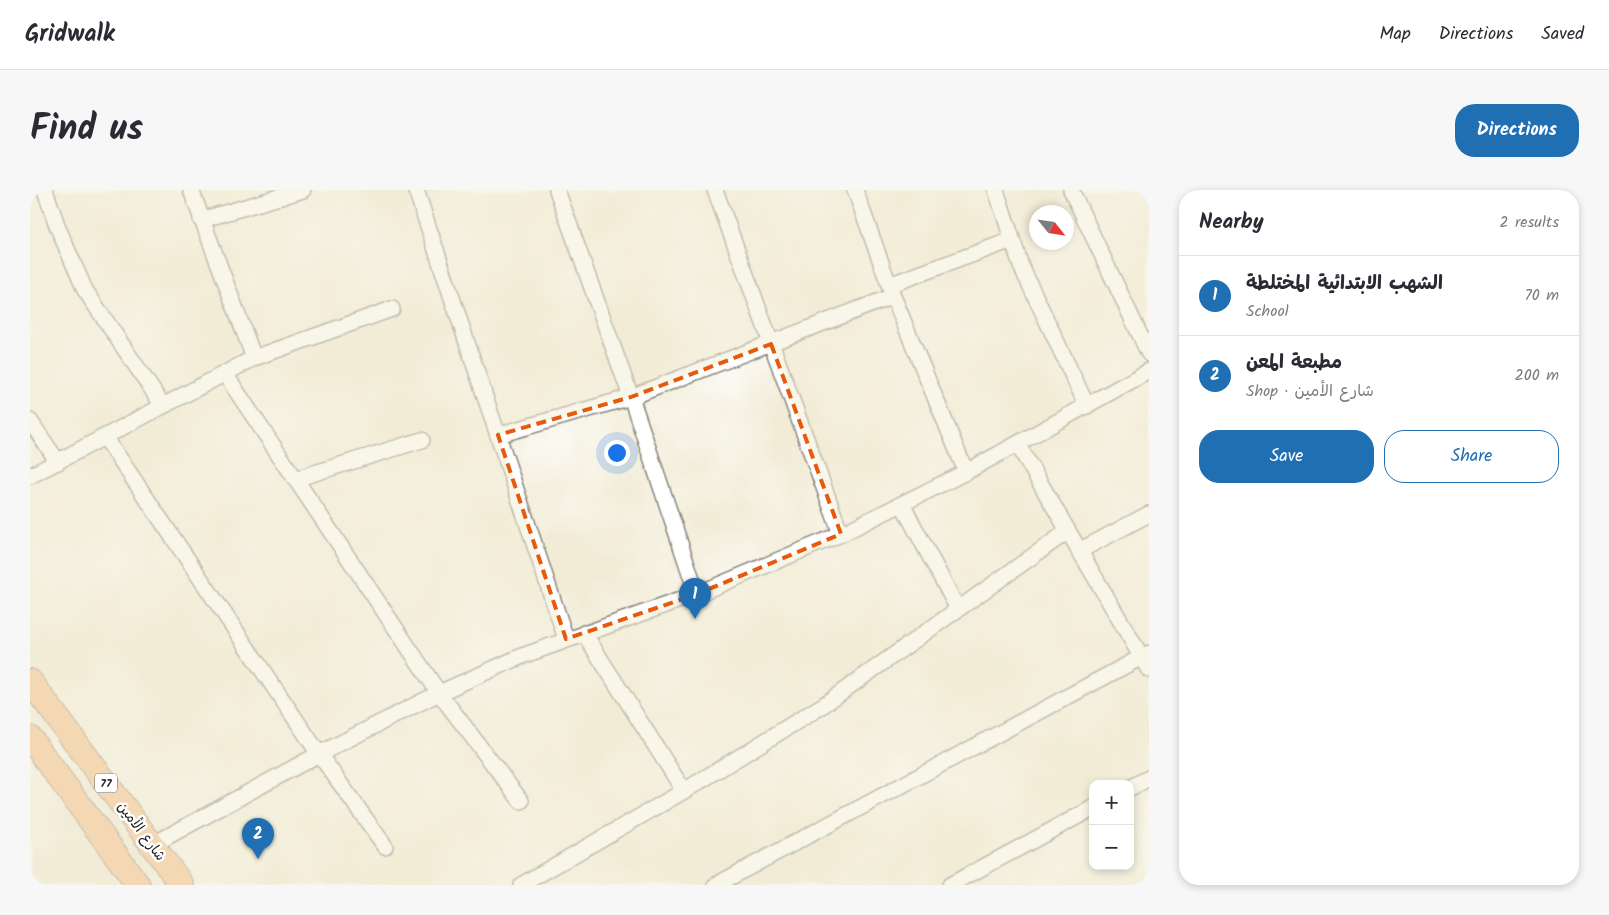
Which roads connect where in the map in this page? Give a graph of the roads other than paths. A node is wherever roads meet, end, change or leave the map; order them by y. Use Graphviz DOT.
graph roads {
  1 [pos="45,190"];
  2 [pos="191,190"];
  3 [pos="303,190"];
  4 [pos="416,190"];
  5 [pos="557,190"];
  6 [pos="715,190"];
  7 [pos="855,190"];
  8 [pos="996,190"];
  9 [pos="1071,190"];
  10 [pos="201,220"];
  11 [pos="1012,240"];
  12 [pos="891,290"];
  13 [pos="392,309"];
  14 [pos="771,344"];
  15 [pos="1149,354"];
  16 [pos="254,358"];
  17 [pos="1149,371"];
  18 [pos="225,374"];
  19 [pos="631,397"];
  20 [pos="163,406"];
  21 [pos="1087,406"];
  22 [pos="30,421"];
  23 [pos="498,435"];
  24 [pos="105,437"];
  25 [pos="422,440"];
  26 [pos="1018,445"];
  27 [pos="58,462"];
  28 [pos="966,472"];
  29 [pos="30,476"];
  30 [pos="295,479"];
  31 [pos="902,504"];
  32 [pos="1149,514"];
  33 [pos="1068,531"];
  34 [pos="841,534"];
  35 [pos="1079,551"];
  36 [pos="697,594"];
  37 [pos="958,610"];
  38 [pos="584,633"];
  39 [pos="566,640"];
  40 [pos="1145,655"];
  41 [pos="1149,670"];
  42 [pos="30,681"];
  43 [pos="439,693"];
  44 [pos="30,738"];
  45 [pos="320,754"];
  46 [pos="1149,778"];
  47 [pos="1134,786"];
  48 [pos="684,791"];
  49 [pos="521,801"];
  50 [pos="1089,810"];
  51 [pos="152,845"];
  52 [pos="386,846"];
  53 [pos="138,885"];
  54 [pos="182,885"];
  55 [pos="521,885"];
  56 [pos="716,885"];
  57 [pos="950,885"];
  1 -- 20 [label="street"];
  2 -- 10 [label="street"];
  3 -- 10 [label="street"];
  4 -- 23 [label="street"];
  5 -- 19 [label="street"];
  6 -- 14 [label="street"];
  7 -- 12 [label="street"];
  8 -- 11 [label="street"];
  9 -- 15 [label="street"];
  10 -- 16 [label="street"];
  11 -- 12 [label="street"];
  11 -- 21 [label="street"];
  12 -- 14 [label="street"];
  12 -- 28 [label="street"];
  13 -- 16 [label="street"];
  14 -- 19 [label="street"];
  14 -- 34 [label="street"];
  16 -- 18 [label="street"];
  17 -- 21 [label="street"];
  18 -- 20 [label="street"];
  18 -- 30 [label="street"];
  19 -- 23 [label="street"];
  19 -- 36 [label="street"];
  20 -- 24 [label="street"];
  21 -- 26 [label="street"];
  22 -- 27 [label="street"];
  23 -- 39 [label="street"];
  24 -- 27 [label="street"];
  24 -- 45 [label="street"];
  25 -- 30 [label="street"];
  26 -- 28 [label="street"];
  26 -- 33 [label="street"];
  27 -- 29 [label="street"];
  28 -- 31 [label="street"];
  30 -- 43 [label="street"];
  31 -- 34 [label="street"];
  31 -- 37 [label="street"];
  32 -- 35 [label="street"];
  33 -- 35 [label="street"];
  33 -- 37 [label="street"];
  34 -- 36 [label="street"];
  35 -- 40 [label="street"];
  36 -- 38 [label="street"];
  37 -- 48 [label="street"];
  38 -- 39 [label="street"];
  38 -- 48 [label="street"];
  39 -- 43 [label="street"];
  40 -- 41 [label="street"];
  40 -- 56 [label="street"];
  42 -- 51 [label="main road, شارع الأمين / 77"];
  43 -- 45 [label="street"];
  43 -- 49 [label="street"];
  44 -- 53 [label="main road, 77"];
  45 -- 51 [label="street"];
  45 -- 52 [label="street"];
  46 -- 47 [label="street"];
  48 -- 55 [label="street"];
  50 -- 57 [label="street"];
  51 -- 54 [label="main road, شارع الأمين / 77"];
}
